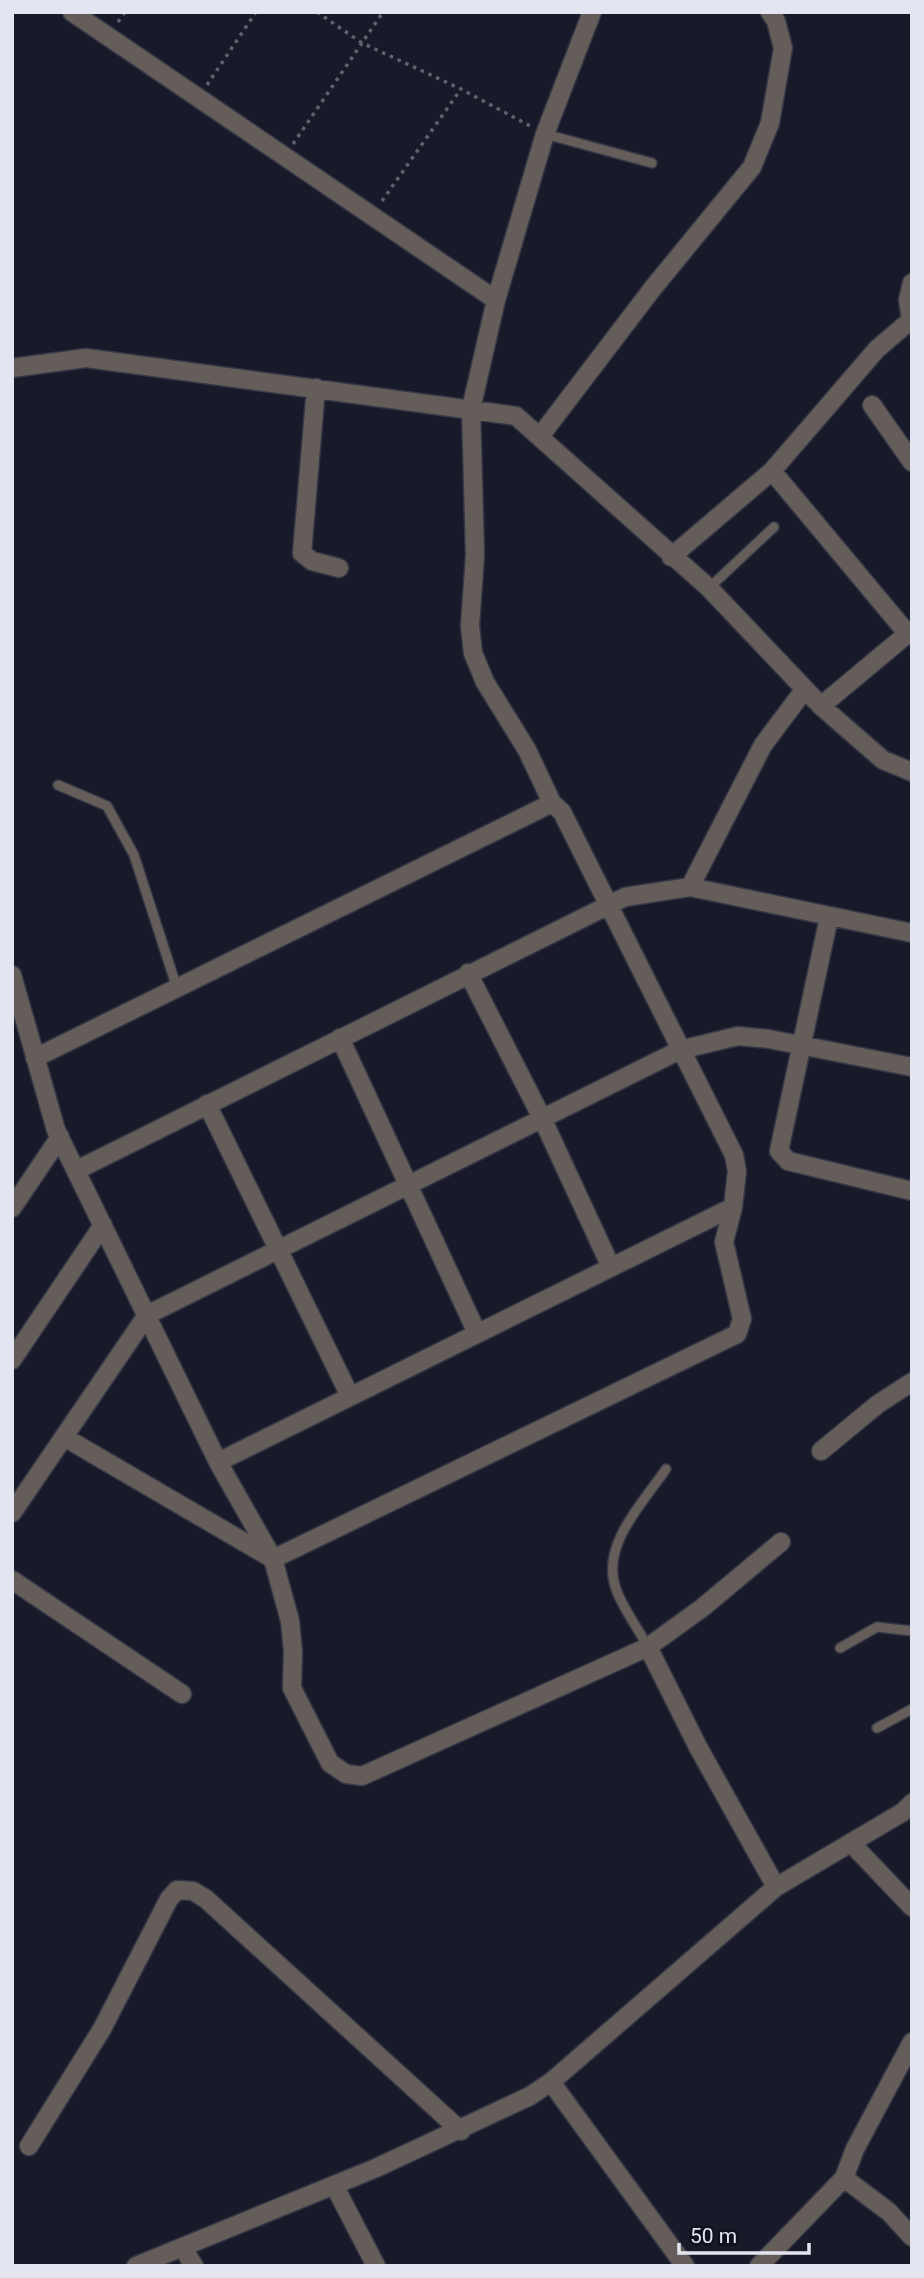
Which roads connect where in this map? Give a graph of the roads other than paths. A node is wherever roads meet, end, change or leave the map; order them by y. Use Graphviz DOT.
graph roads {
  1 [pos="72,12"];
  2 [pos="592,12"];
  3 [pos="770,12"];
  4 [pos="545,134"];
  5 [pos="652,163"];
  6 [pos="912,283"];
  7 [pos="496,300"];
  8 [pos="12,368"];
  9 [pos="316,388"];
  10 [pos="872,405"];
  11 [pos="471,409"];
  12 [pos="541,435"];
  13 [pos="912,462"];
  14 [pos="772,471"];
  15 [pos="774,527"];
  16 [pos="671,557"];
  17 [pos="338,568"];
  18 [pos="709,588"];
  19 [pos="909,631"];
  20 [pos="805,689"];
  21 [pos="821,705"];
  22 [pos="912,772"];
  23 [pos="58,785"];
  24 [pos="552,803"];
  25 [pos="690,887"];
  26 [pos="607,903"];
  27 [pos="829,917"];
  28 [pos="912,933"];
  29 [pos="468,973"];
  30 [pos="12,975"];
  31 [pos="177,988"];
  32 [pos="340,1038"];
  33 [pos="800,1042"];
  34 [pos="680,1049"];
  35 [pos="35,1058"];
  36 [pos="912,1067"];
  37 [pos="207,1104"];
  38 [pos="542,1118"];
  39 [pos="60,1138"];
  40 [pos="77,1170"];
  41 [pos="410,1184"];
  42 [pos="912,1191"];
  43 [pos="733,1207"];
  44 [pos="12,1209"];
  45 [pos="103,1225"];
  46 [pos="278,1250"];
  47 [pos="611,1267"];
  48 [pos="147,1315"];
  49 [pos="478,1334"];
  50 [pos="12,1360"];
  51 [pos="912,1382"];
  52 [pos="350,1396"];
  53 [pos="64,1437"];
  54 [pos="821,1451"];
  55 [pos="218,1462"];
  56 [pos="666,1469"];
  57 [pos="12,1513"];
  58 [pos="781,1542"];
  59 [pos="274,1559"];
  60 [pos="12,1580"];
  61 [pos="912,1631"];
  62 [pos="648,1647"];
  63 [pos="840,1648"];
  64 [pos="182,1694"];
  65 [pos="912,1709"];
  66 [pos="877,1728"];
  67 [pos="912,1803"];
  68 [pos="851,1843"];
  69 [pos="776,1887"];
  70 [pos="912,1908"];
  71 [pos="912,2042"];
  72 [pos="551,2081"];
  73 [pos="461,2131"];
  74 [pos="29,2146"];
  75 [pos="844,2178"];
  76 [pos="334,2185"];
  77 [pos="912,2237"];
  78 [pos="183,2248"];
  79 [pos="136,2266"];
  80 [pos="194,2266"];
  81 [pos="376,2266"];
  82 [pos="685,2266"];
  83 [pos="759,2266"];
  1 -- 7 [label="street"];
  2 -- 4 [label="street"];
  3 -- 12 [label="street"];
  4 -- 5 [label="lane"];
  4 -- 7 [label="street"];
  6 -- 14 [label="street"];
  7 -- 11 [label="street"];
  8 -- 9 [label="street"];
  9 -- 11 [label="street"];
  9 -- 17 [label="street"];
  10 -- 13 [label="street"];
  11 -- 12 [label="street"];
  11 -- 24 [label="street"];
  12 -- 16 [label="street"];
  14 -- 16 [label="street"];
  14 -- 19 [label="street"];
  15 -- 18 [label="lane"];
  16 -- 18 [label="street"];
  18 -- 20 [label="street"];
  19 -- 21 [label="street"];
  20 -- 21 [label="street"];
  20 -- 25 [label="street"];
  21 -- 22 [label="street"];
  23 -- 31 [label="lane"];
  24 -- 26 [label="street"];
  24 -- 31 [label="street"];
  25 -- 26 [label="street"];
  25 -- 27 [label="street"];
  26 -- 29 [label="street"];
  26 -- 34 [label="street"];
  27 -- 28 [label="street"];
  27 -- 33 [label="street"];
  29 -- 32 [label="street"];
  29 -- 38 [label="street"];
  30 -- 35 [label="street"];
  31 -- 35 [label="street"];
  32 -- 37 [label="street"];
  32 -- 41 [label="street"];
  33 -- 34 [label="street"];
  33 -- 36 [label="street"];
  33 -- 42 [label="street"];
  34 -- 38 [label="street"];
  34 -- 43 [label="street"];
  35 -- 39 [label="street"];
  37 -- 40 [label="street"];
  37 -- 46 [label="street"];
  38 -- 41 [label="street"];
  38 -- 47 [label="street"];
  39 -- 40 [label="street"];
  39 -- 44 [label="street"];
  40 -- 45 [label="street"];
  41 -- 46 [label="street"];
  41 -- 49 [label="street"];
  43 -- 47 [label="street"];
  43 -- 59 [label="street"];
  45 -- 48 [label="street"];
  45 -- 50 [label="street"];
  46 -- 48 [label="street"];
  46 -- 52 [label="street"];
  47 -- 49 [label="street"];
  48 -- 53 [label="street"];
  48 -- 55 [label="street"];
  49 -- 52 [label="street"];
  51 -- 54 [label="street"];
  52 -- 55 [label="street"];
  53 -- 57 [label="street"];
  53 -- 59 [label="street"];
  55 -- 59 [label="street"];
  56 -- 62 [label="lane"];
  58 -- 62 [label="street"];
  59 -- 62 [label="street"];
  60 -- 64 [label="street"];
  61 -- 63 [label="lane"];
  62 -- 69 [label="street"];
  65 -- 66 [label="lane"];
  67 -- 68 [label="street"];
  68 -- 69 [label="street"];
  68 -- 70 [label="street"];
  69 -- 72 [label="street"];
  71 -- 75 [label="street"];
  72 -- 73 [label="street"];
  72 -- 82 [label="street"];
  73 -- 74 [label="street"];
  73 -- 76 [label="street"];
  75 -- 77 [label="street"];
  75 -- 83 [label="street"];
  76 -- 78 [label="street"];
  76 -- 81 [label="street"];
  78 -- 79 [label="street"];
  78 -- 80 [label="street"];
}
